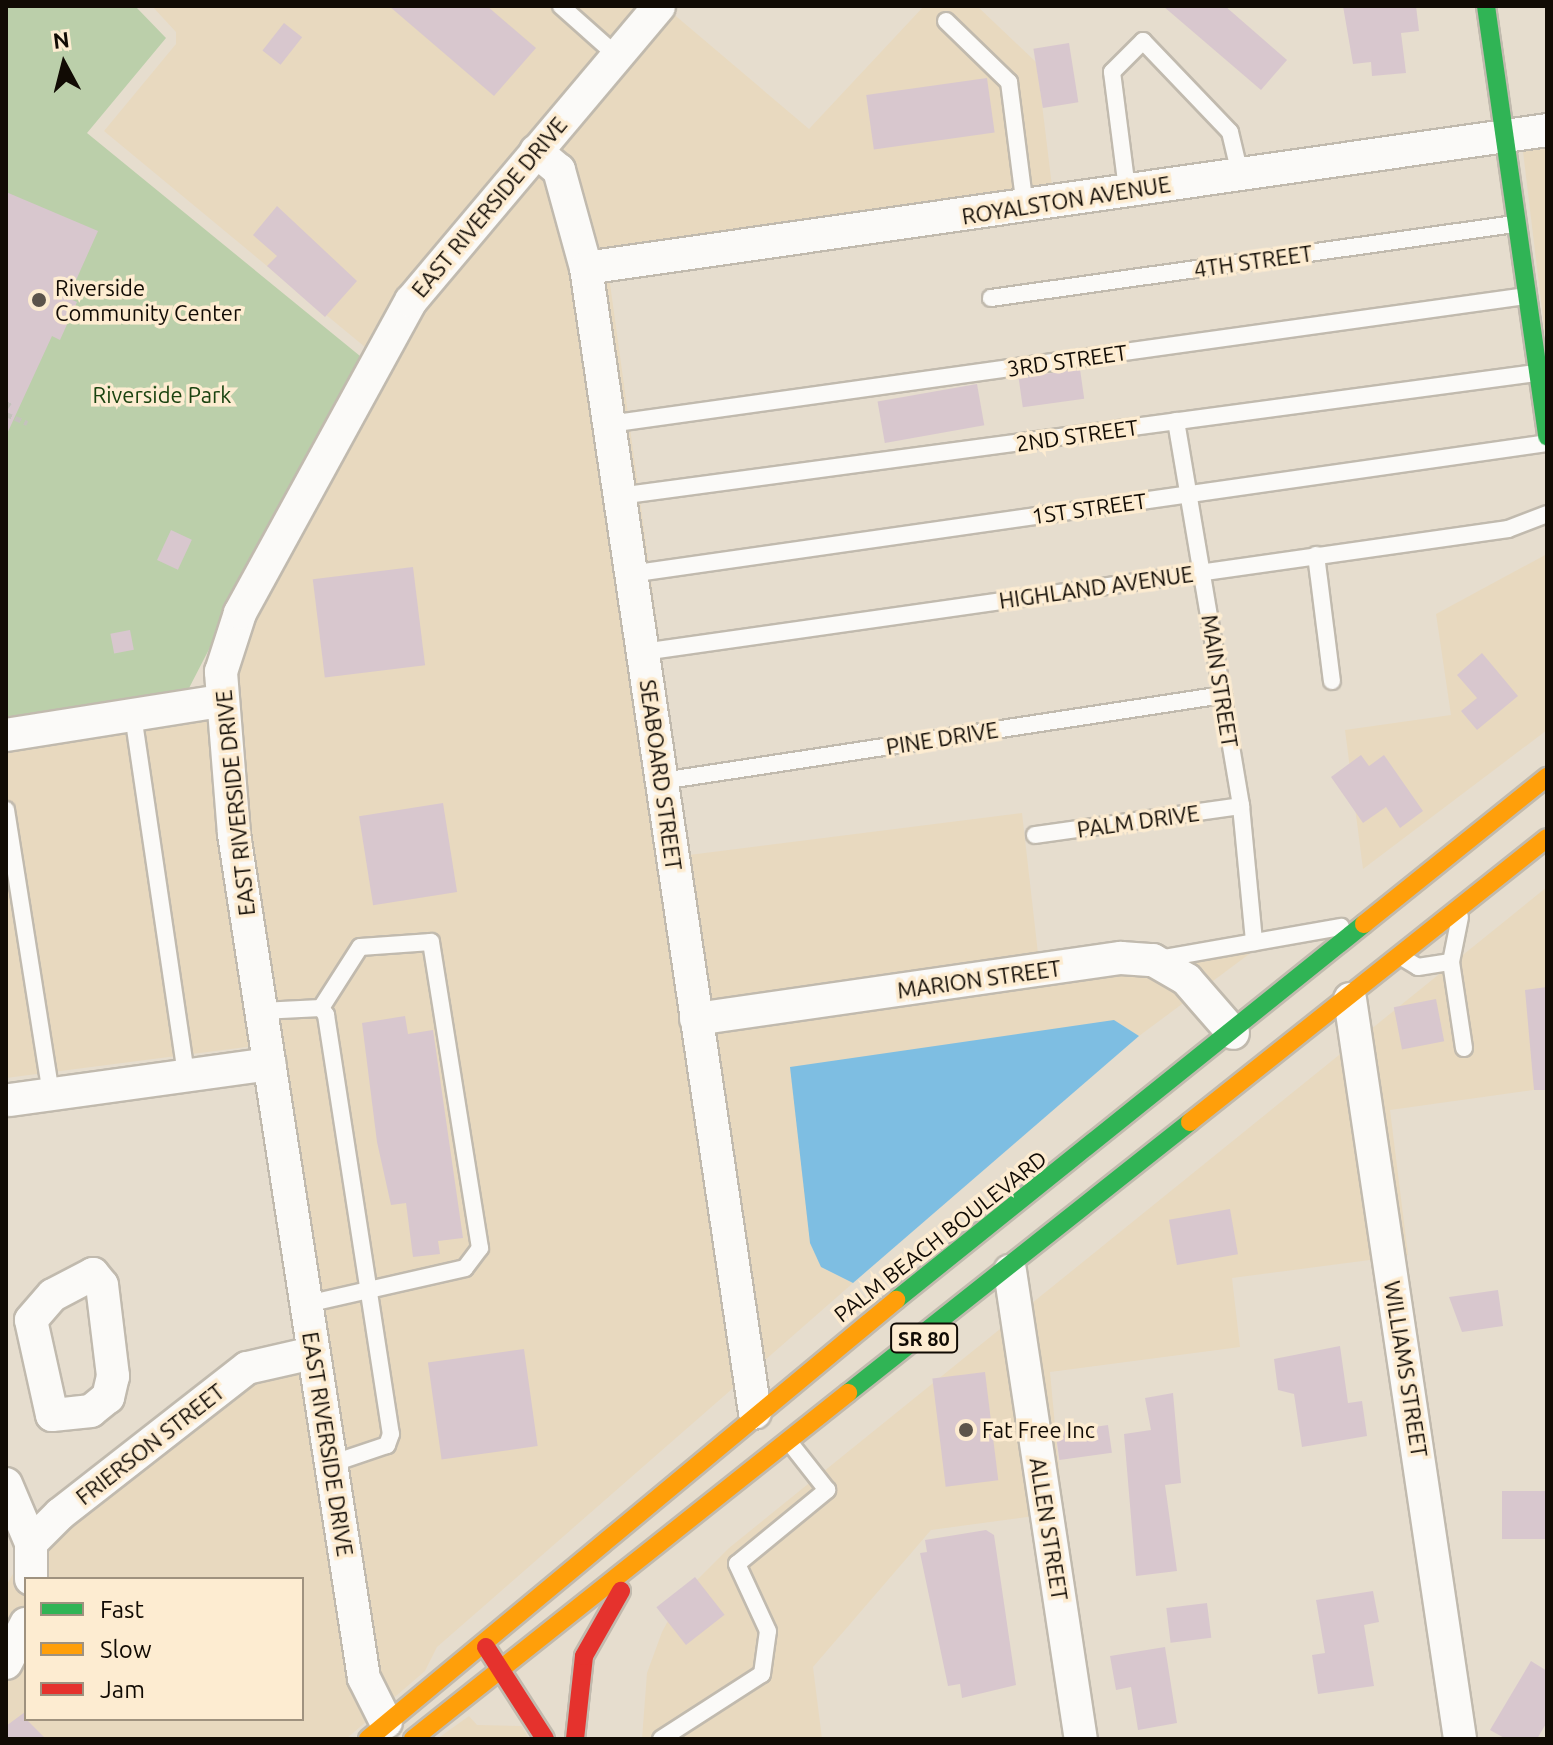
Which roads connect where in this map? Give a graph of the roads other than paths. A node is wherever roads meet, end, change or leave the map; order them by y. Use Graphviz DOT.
graph roads {
  1 [pos="561,6"];
  2 [pos="659,6"];
  3 [pos="1486,6"];
  4 [pos="946,21"];
  5 [pos="616,55"];
  6 [pos="1547,130"];
  7 [pos="1502,136"];
  8 [pos="536,151"];
  9 [pos="1240,174"];
  10 [pos="1127,189"];
  11 [pos="1025,207"];
  12 [pos="1516,224"];
  13 [pos="586,268"];
  14 [pos="1525,296"];
  15 [pos="991,298"];
  16 [pos="1536,373"];
  17 [pos="1176,421"];
  18 [pos="609,424"];
  19 [pos="1547,440"];
  20 [pos="1185,495"];
  21 [pos="619,496"];
  22 [pos="1547,514"];
  23 [pos="1316,555"];
  24 [pos="1202,571"];
  25 [pos="630,574"];
  26 [pos="643,652"];
  27 [pos="1332,681"];
  28 [pos="1223,695"];
  29 [pos="220,701"];
  30 [pos="133,715"];
  31 [pos="6,735"];
  32 [pos="1547,777"];
  33 [pos="662,781"];
  34 [pos="1241,806"];
  35 [pos="6,810"];
  36 [pos="1035,835"];
  37 [pos="1547,838"];
  38 [pos="1461,908"];
  39 [pos="1366,923"];
  40 [pos="1254,942"];
  41 [pos="1402,957"];
  42 [pos="1153,960"];
  43 [pos="1451,962"];
  44 [pos="1350,999"];
  45 [pos="321,1008"];
  46 [pos="261,1011"];
  47 [pos="696,1019"];
  48 [pos="1233,1033"];
  49 [pos="1464,1048"];
  50 [pos="270,1064"];
  51 [pos="186,1076"];
  52 [pos="51,1094"];
  53 [pos="10,1100"];
  54 [pos="1051,1180"];
  55 [pos="1010,1271"];
  56 [pos="369,1291"];
  57 [pos="307,1304"];
  58 [pos="313,1353"];
  59 [pos="755,1413"];
  60 [pos="790,1443"];
  61 [pos="331,1464"];
  62 [pos="6,1484"];
  63 [pos="6,1519"];
  64 [pos="31,1543"];
  65 [pos="655,1549"];
  66 [pos="31,1577"];
  67 [pos="24,1628"];
  68 [pos="483,1642"];
  69 [pos="6,1663"];
  70 [pos="503,1672"];
  71 [pos="575,1732"];
  72 [pos="389,1733"];
  73 [pos="545,1739"];
  74 [pos="661,1739"];
  75 [pos="1081,1739"];
  76 [pos="1460,1739"];
  1 -- 5 [label="lane"];
  2 -- 5 [label="street, EAST RIVERSIDE DRIVE"];
  3 -- 7 [label="main road"];
  4 -- 11 [label="lane"];
  5 -- 8 [label="street, EAST RIVERSIDE DRIVE"];
  6 -- 7 [label="street, ROYALSTON AVENUE"];
  7 -- 9 [label="street, ROYALSTON AVENUE"];
  7 -- 12 [label="main road"];
  8 -- 13 [label="street, SEABOARD STREET"];
  8 -- 29 [label="street, EAST RIVERSIDE DRIVE"];
  9 -- 10 [label="street, ROYALSTON AVENUE"];
  9 -- 10 [label="lane"];
  10 -- 11 [label="street, ROYALSTON AVENUE"];
  11 -- 13 [label="street, ROYALSTON AVENUE"];
  12 -- 14 [label="main road"];
  12 -- 15 [label="lane, 4TH STREET"];
  13 -- 18 [label="street, SEABOARD STREET"];
  14 -- 16 [label="main road"];
  14 -- 18 [label="lane, 3RD STREET"];
  16 -- 17 [label="lane, 2ND STREET"];
  16 -- 19 [label="main road"];
  17 -- 20 [label="lane, MAIN STREET"];
  17 -- 21 [label="lane, 2ND STREET"];
  18 -- 21 [label="street, SEABOARD STREET"];
  19 -- 20 [label="lane, 1ST STREET"];
  20 -- 24 [label="lane, MAIN STREET"];
  20 -- 25 [label="lane, 1ST STREET"];
  21 -- 25 [label="street, SEABOARD STREET"];
  22 -- 23 [label="lane, HIGHLAND AVENUE"];
  23 -- 24 [label="lane, HIGHLAND AVENUE"];
  23 -- 27 [label="lane"];
  24 -- 26 [label="lane, HIGHLAND AVENUE"];
  24 -- 28 [label="lane, MAIN STREET"];
  25 -- 26 [label="street, SEABOARD STREET"];
  26 -- 33 [label="street, SEABOARD STREET"];
  28 -- 33 [label="lane, PINE DRIVE"];
  28 -- 34 [label="lane, MAIN STREET"];
  29 -- 30 [label="street"];
  29 -- 46 [label="street, EAST RIVERSIDE DRIVE"];
  30 -- 31 [label="street"];
  30 -- 51 [label="lane"];
  32 -- 39 [label="main road, PALM BEACH BOULEVARD / SR 80"];
  33 -- 47 [label="street, SEABOARD STREET"];
  34 -- 36 [label="lane, PALM DRIVE"];
  34 -- 40 [label="lane, MAIN STREET"];
  35 -- 52 [label="lane"];
  37 -- 38 [label="main road, SR 80"];
  38 -- 41 [label="main road, SR 80"];
  38 -- 43 [label="lane"];
  39 -- 40 [label="lane"];
  39 -- 48 [label="main road, PALM BEACH BOULEVARD / SR 80"];
  40 -- 42 [label="lane"];
  41 -- 43 [label="lane"];
  41 -- 44 [label="main road, SR 80"];
  42 -- 47 [label="street, MARION STREET"];
  42 -- 48 [label="street, MARION STREET"];
  43 -- 49 [label="lane"];
  44 -- 55 [label="main road, SR 80"];
  44 -- 76 [label="street, WILLIAMS STREET"];
  45 -- 46 [label="lane"];
  45 -- 56 [label="lane"];
  45 -- 56 [label="lane"];
  46 -- 50 [label="street, EAST RIVERSIDE DRIVE"];
  47 -- 59 [label="street, SEABOARD STREET"];
  48 -- 54 [label="main road, PALM BEACH BOULEVARD / SR 80"];
  50 -- 51 [label="street"];
  50 -- 57 [label="street, EAST RIVERSIDE DRIVE"];
  51 -- 52 [label="street"];
  52 -- 53 [label="street"];
  54 -- 55 [label="main road"];
  54 -- 59 [label="main road, PALM BEACH BOULEVARD / SR 80"];
  55 -- 60 [label="main road, SR 80"];
  55 -- 75 [label="street, ALLEN STREET"];
  56 -- 57 [label="lane"];
  56 -- 61 [label="lane"];
  57 -- 58 [label="street, EAST RIVERSIDE DRIVE"];
  58 -- 61 [label="street, EAST RIVERSIDE DRIVE"];
  58 -- 64 [label="street, FRIERSON STREET"];
  59 -- 68 [label="main road, PALM BEACH BOULEVARD / SR 80"];
  60 -- 65 [label="main road, SR 80"];
  60 -- 74 [label="lane"];
  61 -- 72 [label="street, EAST RIVERSIDE DRIVE"];
  62 -- 64 [label="street"];
  63 -- 64 [label="street"];
  64 -- 66 [label="street"];
  65 -- 70 [label="main road"];
  65 -- 71 [label="main road, SR 80"];
  67 -- 69 [label="street"];
  68 -- 70 [label="main road"];
  68 -- 72 [label="main road, PALM BEACH BOULEVARD / SR 80"];
  70 -- 72 [label="main road"];
  70 -- 73 [label="main road"];
}
